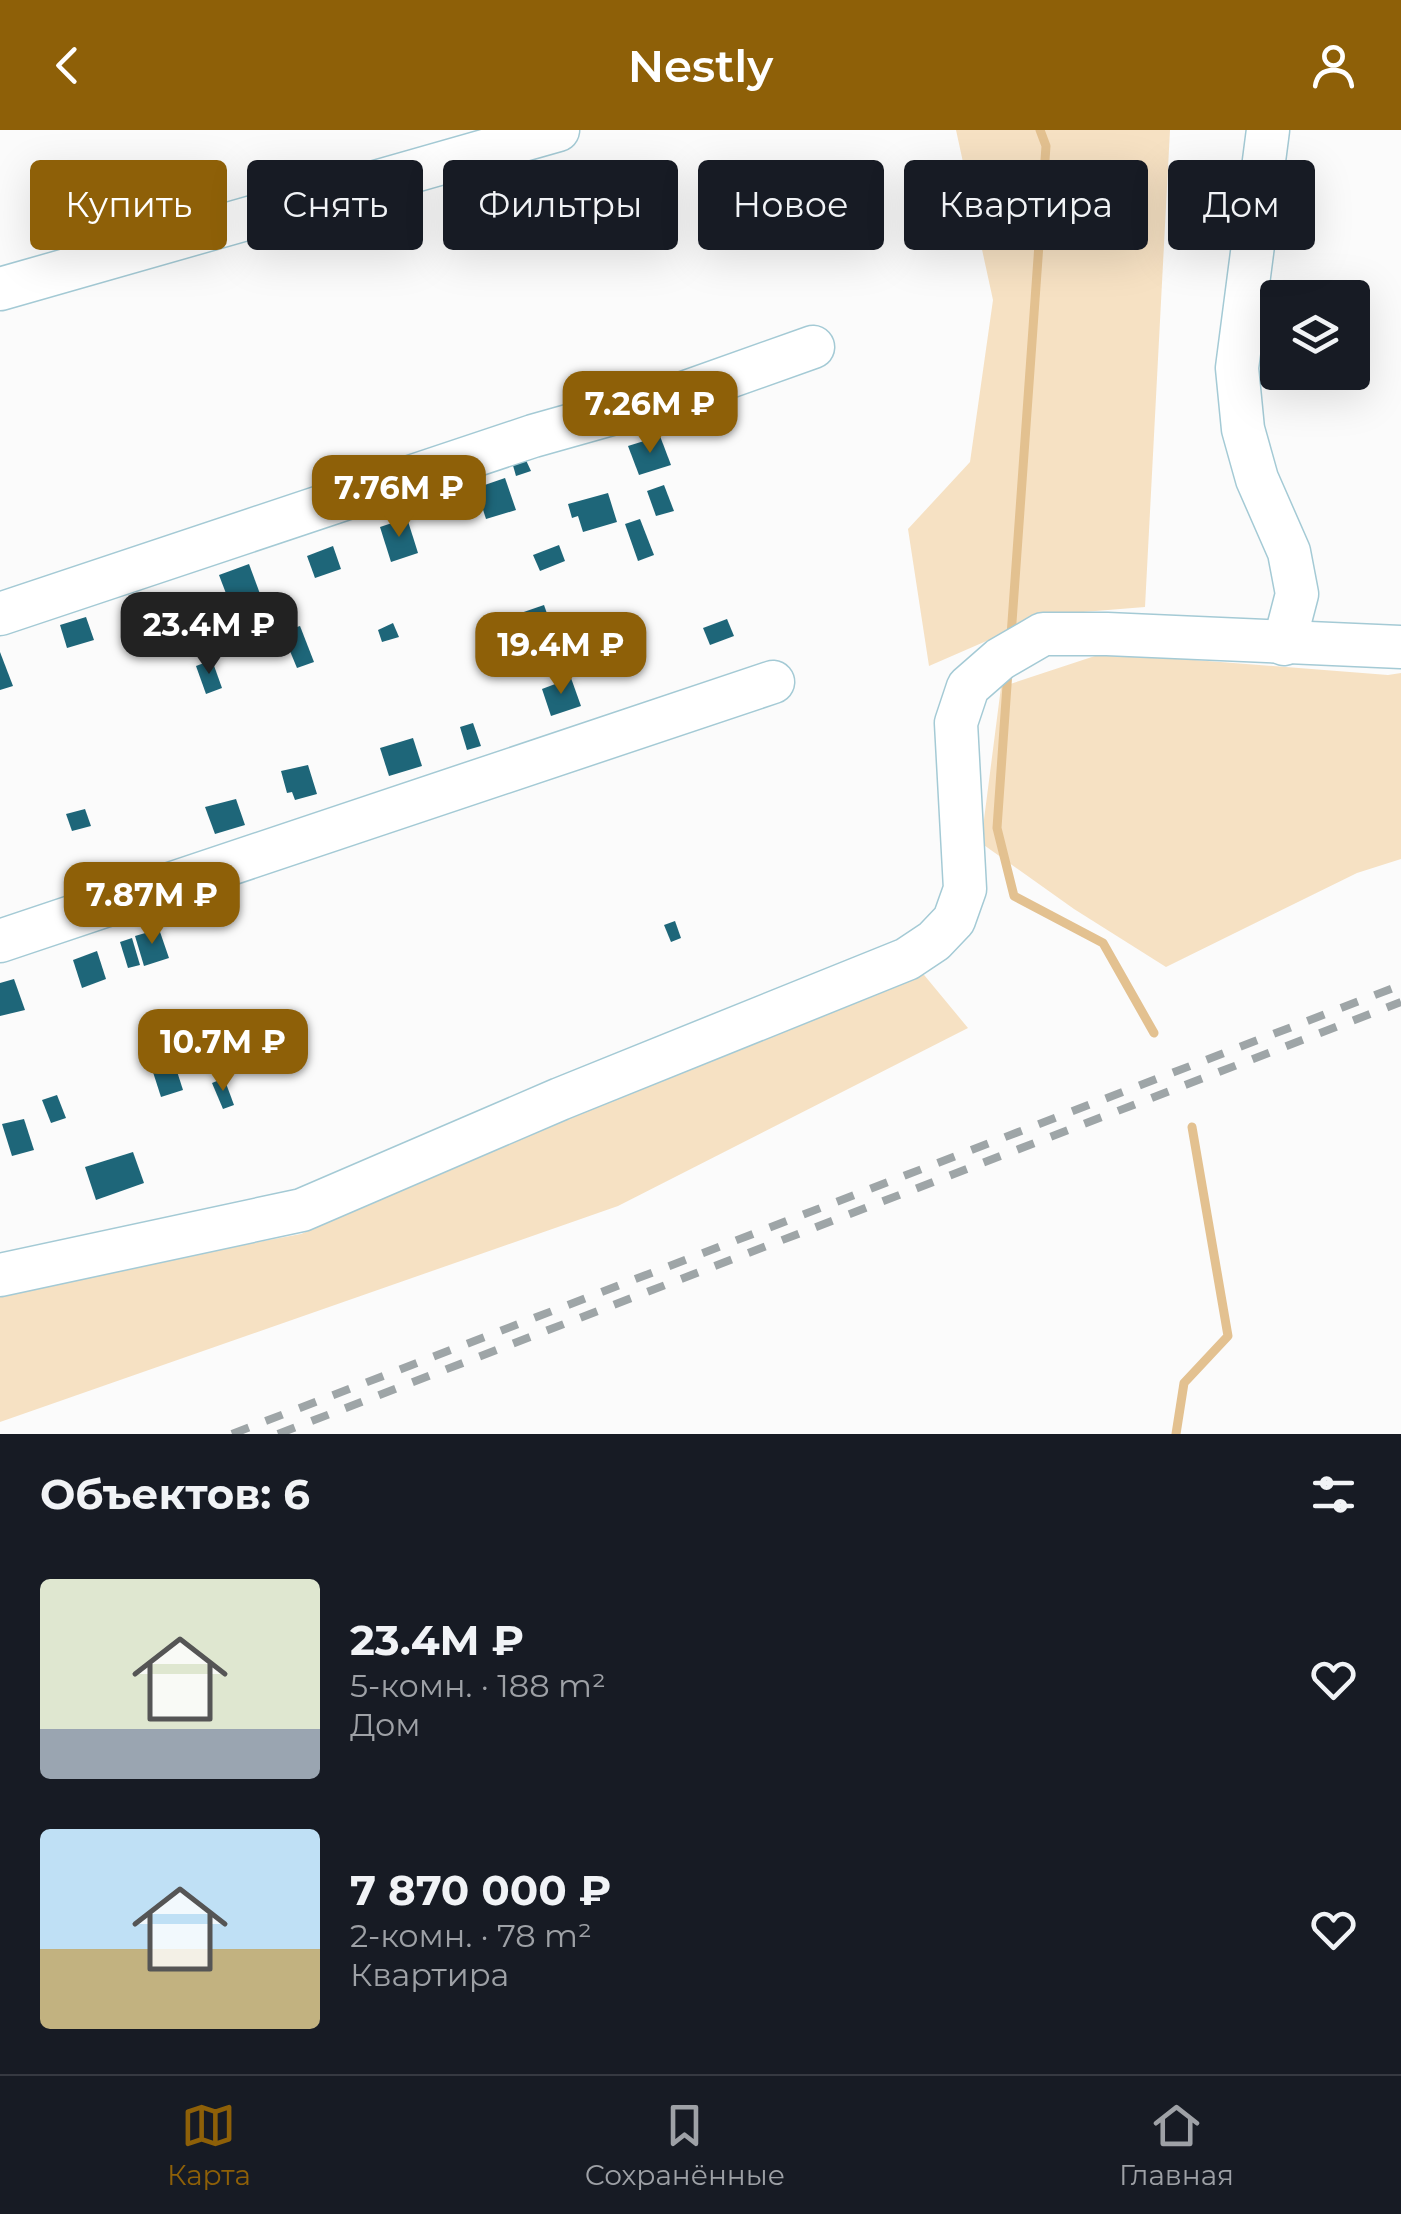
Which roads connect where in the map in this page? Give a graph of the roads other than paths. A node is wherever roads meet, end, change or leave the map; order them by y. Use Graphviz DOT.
graph roads {
  1 [pos="558,130"];
  2 [pos="1268,130"];
  3 [pos="0,289"];
  4 [pos="814,347"];
  5 [pos="0,614"];
  6 [pos="1284,644"];
  7 [pos="1401,647"];
  8 [pos="773,682"];
  9 [pos="0,942"];
  10 [pos="0,1275"];
  1 -- 3 [label="street"];
  2 -- 6 [label="street"];
  4 -- 5 [label="street"];
  6 -- 7 [label="street"];
  6 -- 10 [label="street"];
  8 -- 9 [label="street"];
}
